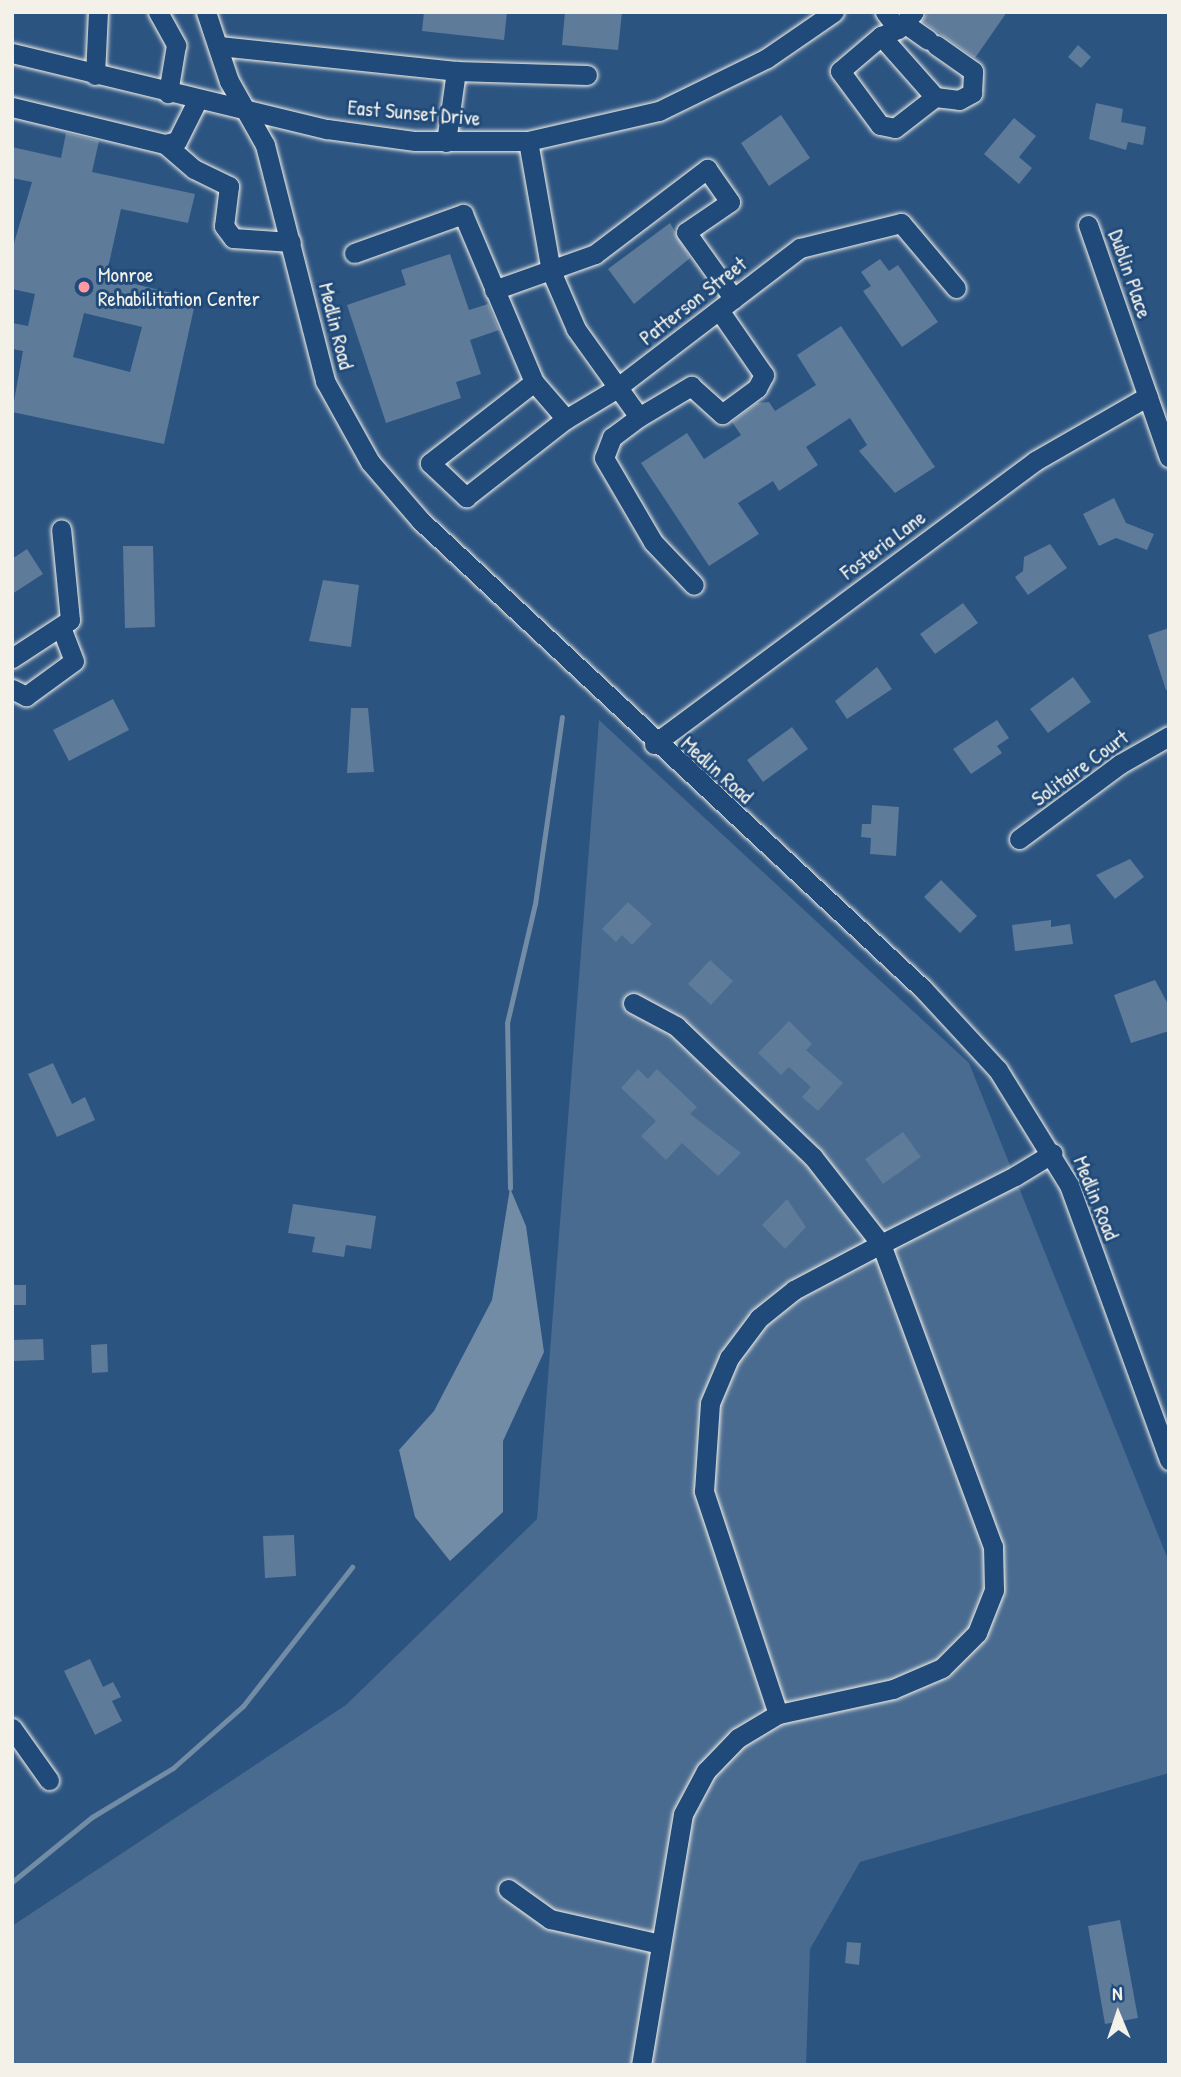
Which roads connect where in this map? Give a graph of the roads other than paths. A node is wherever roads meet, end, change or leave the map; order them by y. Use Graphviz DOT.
graph roads {
  1 [pos="98,12"];
  2 [pos="158,12"];
  3 [pos="206,12"];
  4 [pos="834,12"];
  5 [pos="885,12"];
  6 [pos="899,25"];
  7 [pos="219,46"];
  8 [pos="12,53"];
  9 [pos="456,71"];
  10 [pos="96,75"];
  11 [pos="587,75"];
  12 [pos="167,93"];
  13 [pos="935,97"];
  14 [pos="197,101"];
  15 [pos="12,107"];
  16 [pos="247,114"];
  17 [pos="528,141"];
  18 [pos="446,142"];
  19 [pos="165,144"];
  20 [pos="1088,225"];
  21 [pos="291,242"];
  22 [pos="354,253"];
  23 [pos="551,271"];
  24 [pos="956,288"];
  25 [pos="494,290"];
  26 [pos="726,304"];
  27 [pos="534,382"];
  28 [pos="614,390"];
  29 [pos="1148,396"];
  30 [pos="639,417"];
  31 [pos="566,419"];
  32 [pos="1169,457"];
  33 [pos="61,529"];
  34 [pos="694,585"];
  35 [pos="61,627"];
  36 [pos="12,658"];
  37 [pos="12,689"];
  38 [pos="1169,736"];
  39 [pos="654,744"];
  40 [pos="1019,839"];
  41 [pos="633,1003"];
  42 [pos="1053,1153"];
  43 [pos="881,1244"];
  44 [pos="1169,1460"];
  45 [pos="778,1714"];
  46 [pos="12,1728"];
  47 [pos="49,1780"];
  48 [pos="508,1889"];
  49 [pos="660,1944"];
  50 [pos="641,2065"];
  1 -- 10 [label="street"];
  2 -- 12 [label="street"];
  3 -- 7 [label="street, Medlin Road"];
  4 -- 17 [label="street, East Sunset Drive"];
  5 -- 6 [label="street"];
  6 -- 13 [label="street"];
  6 -- 13 [label="street"];
  6 -- 13 [label="street"];
  7 -- 9 [label="street"];
  7 -- 16 [label="street, Medlin Road"];
  8 -- 10 [label="street, East Sunset Drive"];
  9 -- 11 [label="street"];
  9 -- 18 [label="street"];
  10 -- 12 [label="street, East Sunset Drive"];
  12 -- 14 [label="street, East Sunset Drive"];
  14 -- 16 [label="street, East Sunset Drive"];
  14 -- 19 [label="street"];
  15 -- 19 [label="street"];
  16 -- 18 [label="street, East Sunset Drive"];
  16 -- 21 [label="street, Medlin Road"];
  17 -- 18 [label="street, East Sunset Drive"];
  17 -- 23 [label="street"];
  19 -- 21 [label="street"];
  20 -- 29 [label="street, Dublin Place"];
  21 -- 39 [label="street, Medlin Road"];
  22 -- 25 [label="street"];
  23 -- 25 [label="street"];
  23 -- 26 [label="street"];
  23 -- 28 [label="street"];
  24 -- 26 [label="street, Patterson Street"];
  25 -- 27 [label="street"];
  26 -- 28 [label="street, Patterson Street"];
  26 -- 30 [label="street"];
  27 -- 31 [label="street"];
  27 -- 31 [label="street, Patterson Street"];
  28 -- 30 [label="street"];
  28 -- 31 [label="street, Patterson Street"];
  29 -- 32 [label="street, Dublin Place"];
  29 -- 39 [label="street, Fosteria Lane"];
  30 -- 34 [label="street"];
  33 -- 35 [label="street"];
  35 -- 36 [label="street"];
  35 -- 37 [label="street"];
  38 -- 40 [label="street, Solitaire Court"];
  39 -- 42 [label="street, Medlin Road"];
  41 -- 43 [label="street"];
  42 -- 43 [label="street"];
  42 -- 44 [label="street, Medlin Road"];
  43 -- 45 [label="street"];
  43 -- 45 [label="street"];
  45 -- 49 [label="street"];
  46 -- 47 [label="street"];
  48 -- 49 [label="street"];
  49 -- 50 [label="street"];
}
